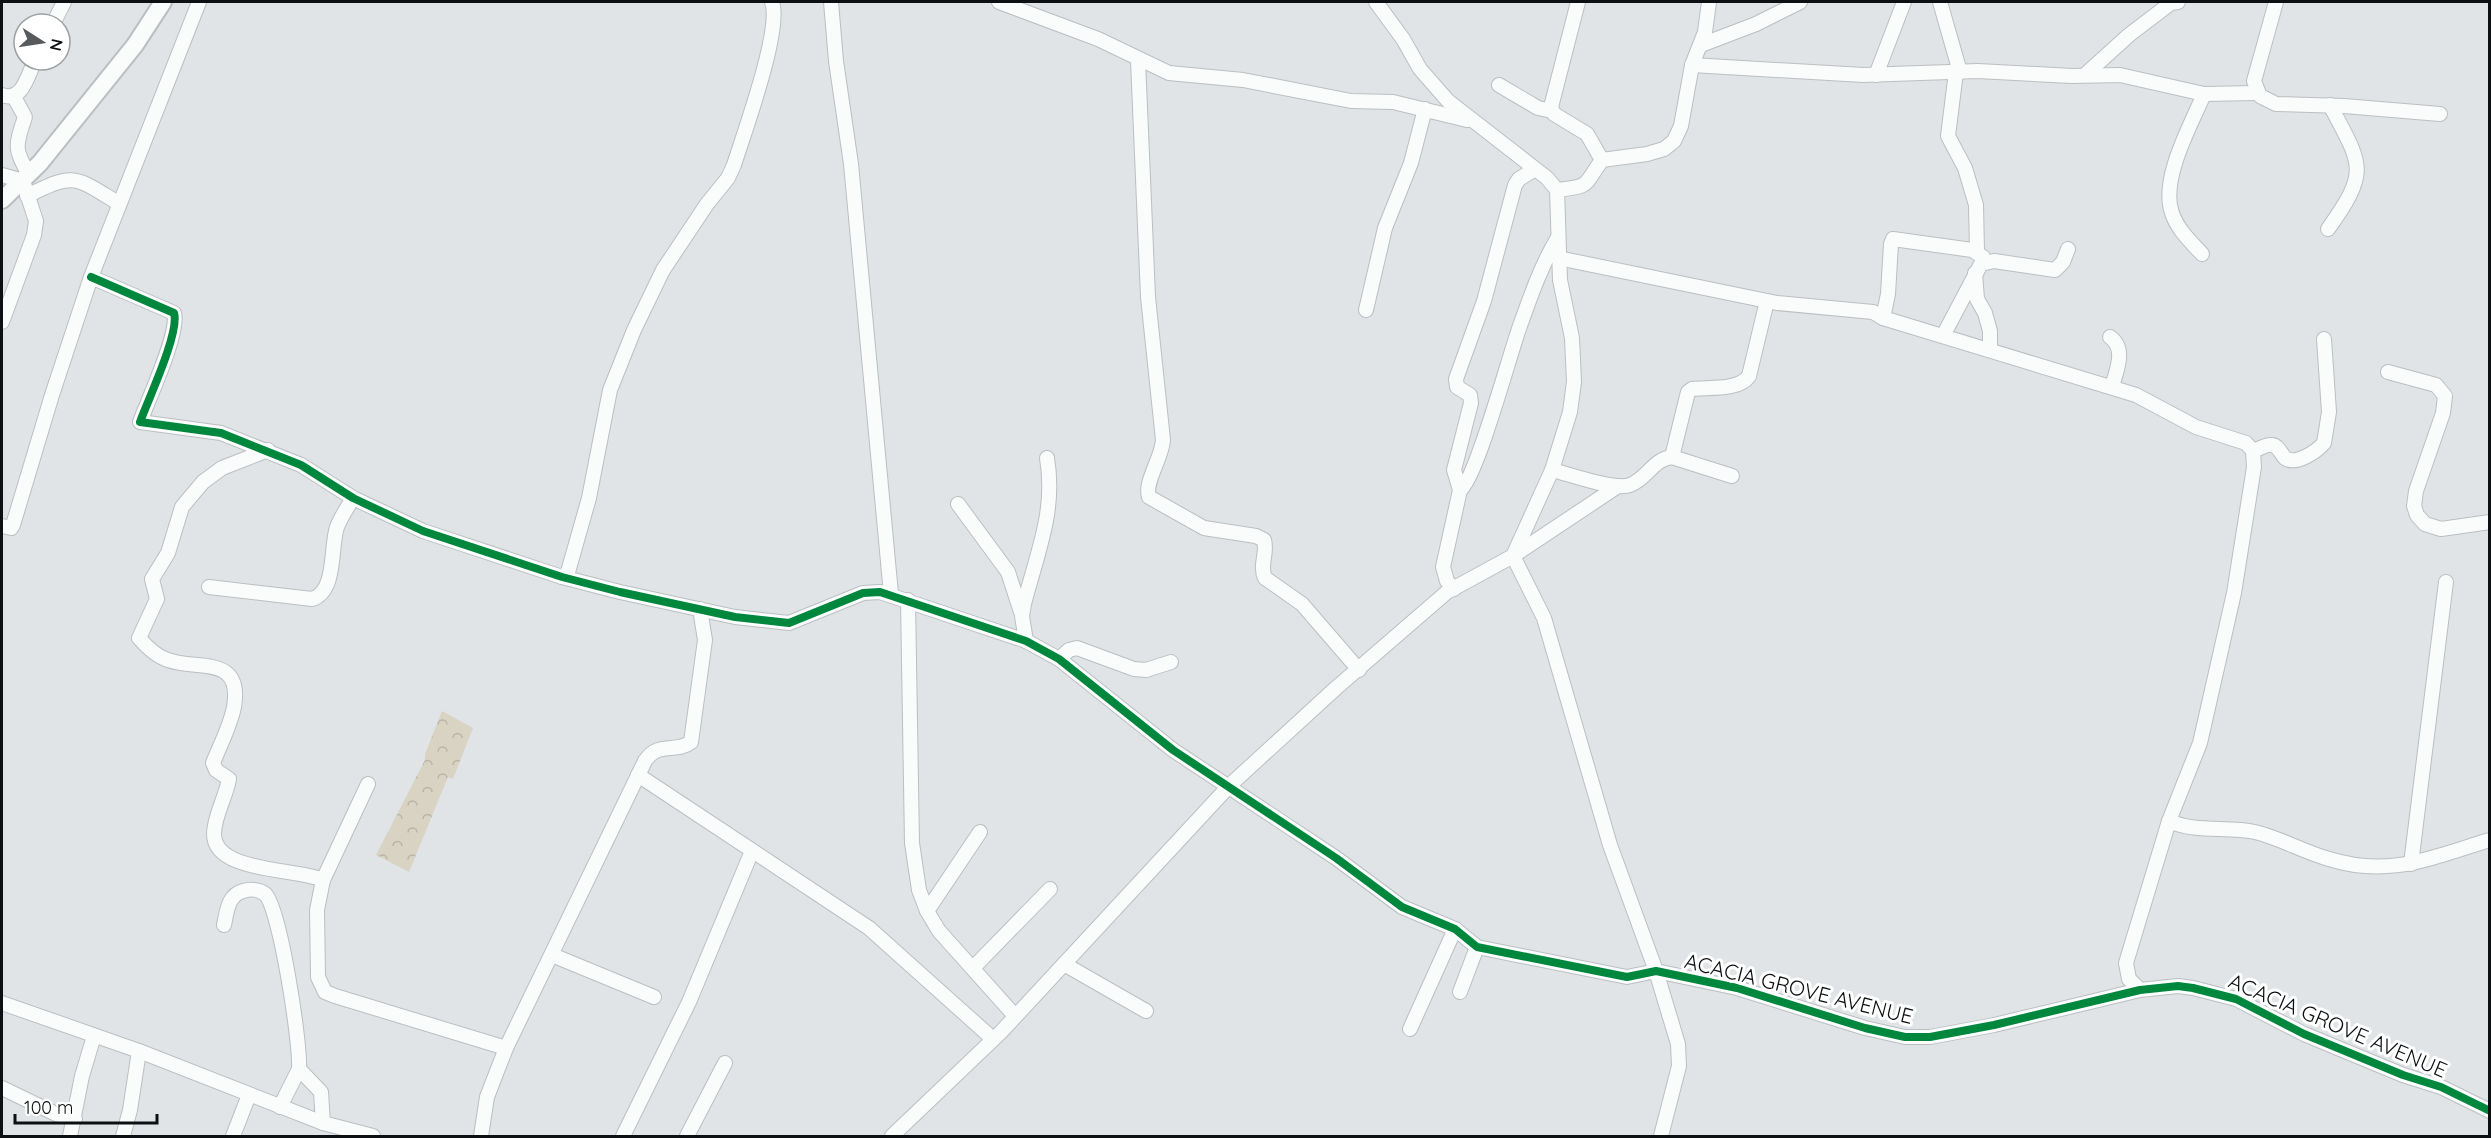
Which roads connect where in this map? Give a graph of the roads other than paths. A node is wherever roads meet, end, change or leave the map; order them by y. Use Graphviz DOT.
graph roads {
  1 [pos="163,2"];
  2 [pos="199,2"];
  3 [pos="772,2"];
  4 [pos="831,2"];
  5 [pos="999,2"];
  6 [pos="1376,2"];
  7 [pos="1578,2"];
  8 [pos="1709,2"];
  9 [pos="1800,2"];
  10 [pos="1904,2"];
  11 [pos="1940,2"];
  12 [pos="2178,2"];
  13 [pos="2276,2"];
  14 [pos="1701,45"];
  15 [pos="1138,60"];
  16 [pos="1692,65"];
  17 [pos="26,72"];
  18 [pos="1958,72"];
  19 [pos="2087,74"];
  20 [pos="1876,75"];
  21 [pos="1499,86"];
  22 [pos="2256,93"];
  23 [pos="2204,94"];
  24 [pos="8,96"];
  25 [pos="2330,105"];
  26 [pos="1425,109"];
  27 [pos="1552,111"];
  28 [pos="2440,114"];
  29 [pos="1470,121"];
  30 [pos="1602,160"];
  31 [pos="1535,169"];
  32 [pos="2,175"];
  33 [pos="26,184"];
  34 [pos="1557,190"];
  35 [pos="2,200"];
  36 [pos="118,203"];
  37 [pos="2328,229"];
  38 [pos="1558,237"];
  39 [pos="2068,249"];
  40 [pos="2202,254"];
  41 [pos="1982,256"];
  42 [pos="1558,258"];
  43 [pos="1975,271"];
  44 [pos="91,277"];
  45 [pos="1767,301"];
  46 [pos="1366,310"];
  47 [pos="1883,318"];
  48 [pos="2,322"];
  49 [pos="1944,334"];
  50 [pos="2110,338"];
  51 [pos="2324,339"];
  52 [pos="1990,349"];
  53 [pos="2388,372"];
  54 [pos="2112,387"];
  55 [pos="268,450"];
  56 [pos="2253,451"];
  57 [pos="1672,457"];
  58 [pos="1047,458"];
  59 [pos="1552,470"];
  60 [pos="1732,476"];
  61 [pos="1618,486"];
  62 [pos="1460,490"];
  63 [pos="353,498"];
  64 [pos="958,504"];
  65 [pos="2490,522"];
  66 [pos="2,526"];
  67 [pos="1513,556"];
  68 [pos="562,577"];
  69 [pos="2446,582"];
  70 [pos="209,587"];
  71 [pos="1454,589"];
  72 [pos="891,594"];
  73 [pos="908,600"];
  74 [pos="700,609"];
  75 [pos="1022,616"];
  76 [pos="1026,641"];
  77 [pos="1059,659"];
  78 [pos="1171,662"];
  79 [pos="1359,670"];
  80 [pos="638,775"];
  81 [pos="368,784"];
  82 [pos="1230,785"];
  83 [pos="2169,821"];
  84 [pos="980,832"];
  85 [pos="2490,840"];
  86 [pos="752,851"];
  87 [pos="2410,864"];
  88 [pos="323,880"];
  89 [pos="1050,889"];
  90 [pos="927,911"];
  91 [pos="224,925"];
  92 [pos="1455,928"];
  93 [pos="1477,947"];
  94 [pos="552,955"];
  95 [pos="1064,964"];
  96 [pos="973,968"];
  97 [pos="1656,971"];
  98 [pos="2140,990"];
  99 [pos="1460,992"];
  100 [pos="654,998"];
  101 [pos="2,1003"];
  102 [pos="1146,1011"];
  103 [pos="1015,1016"];
  104 [pos="1410,1029"];
  105 [pos="94,1036"];
  106 [pos="993,1039"];
  107 [pos="506,1048"];
  108 [pos="139,1051"];
  109 [pos="725,1063"];
  110 [pos="299,1069"];
  111 [pos="2,1088"];
  112 [pos="249,1095"];
  113 [pos="280,1107"];
  114 [pos="2490,1111"];
  115 [pos="75,1119"];
  116 [pos="323,1123"];
  117 [pos="70,1137"];
  118 [pos="123,1137"];
  119 [pos="233,1137"];
  120 [pos="373,1137"];
  121 [pos="481,1137"];
  122 [pos="623,1137"];
  123 [pos="687,1137"];
  124 [pos="892,1137"];
  125 [pos="1661,1137"];
  1 -- 33 [label="main road"];
  2 -- 36 [label="street"];
  3 -- 68 [label="street"];
  4 -- 72 [label="street"];
  5 -- 15 [label="street"];
  6 -- 29 [label="street"];
  7 -- 27 [label="street"];
  8 -- 14 [label="street"];
  9 -- 14 [label="street"];
  10 -- 20 [label="street"];
  11 -- 18 [label="street"];
  12 -- 19 [label="street"];
  13 -- 22 [label="street"];
  14 -- 16 [label="street"];
  15 -- 26 [label="street"];
  15 -- 79 [label="street"];
  16 -- 20 [label="street"];
  16 -- 30 [label="street"];
  17 -- 24 [label="street"];
  18 -- 19 [label="street"];
  18 -- 20 [label="street"];
  18 -- 41 [label="street"];
  19 -- 23 [label="street"];
  21 -- 27 [label="street"];
  22 -- 23 [label="street"];
  22 -- 25 [label="street"];
  23 -- 40 [label="street"];
  24 -- 33 [label="street"];
  25 -- 28 [label="street"];
  25 -- 37 [label="street"];
  26 -- 29 [label="street"];
  26 -- 46 [label="street"];
  27 -- 30 [label="street"];
  29 -- 31 [label="street"];
  30 -- 34 [label="street"];
  31 -- 34 [label="street"];
  31 -- 62 [label="street"];
  32 -- 33 [label="street"];
  33 -- 35 [label="main road"];
  33 -- 36 [label="street"];
  33 -- 48 [label="street"];
  34 -- 38 [label="street"];
  36 -- 44 [label="street"];
  38 -- 42 [label="street"];
  38 -- 62 [label="street"];
  39 -- 41 [label="street"];
  41 -- 43 [label="street"];
  41 -- 47 [label="street"];
  42 -- 45 [label="street"];
  42 -- 59 [label="street"];
  43 -- 49 [label="street"];
  43 -- 52 [label="street"];
  44 -- 55 [label="street, ACACIA GROVE AVENUE"];
  44 -- 66 [label="street"];
  45 -- 47 [label="street"];
  45 -- 57 [label="street"];
  47 -- 49 [label="street"];
  49 -- 52 [label="street"];
  50 -- 54 [label="street"];
  51 -- 56 [label="street"];
  52 -- 54 [label="street"];
  53 -- 65 [label="street"];
  54 -- 56 [label="street"];
  55 -- 63 [label="street, ACACIA GROVE AVENUE"];
  55 -- 88 [label="street"];
  56 -- 83 [label="street"];
  57 -- 60 [label="street"];
  57 -- 61 [label="street"];
  58 -- 75 [label="street"];
  59 -- 61 [label="street"];
  59 -- 67 [label="street"];
  61 -- 67 [label="street"];
  62 -- 71 [label="street"];
  63 -- 68 [label="street, ACACIA GROVE AVENUE"];
  63 -- 70 [label="street"];
  64 -- 75 [label="street"];
  67 -- 71 [label="street"];
  67 -- 97 [label="street"];
  68 -- 74 [label="street, ACACIA GROVE AVENUE"];
  69 -- 87 [label="street"];
  71 -- 79 [label="street"];
  72 -- 73 [label="street, ACACIA GROVE AVENUE"];
  72 -- 74 [label="street, ACACIA GROVE AVENUE"];
  73 -- 76 [label="street, ACACIA GROVE AVENUE"];
  73 -- 90 [label="street"];
  74 -- 80 [label="street"];
  75 -- 76 [label="street"];
  76 -- 77 [label="street, ACACIA GROVE AVENUE"];
  77 -- 78 [label="street"];
  77 -- 82 [label="street, ACACIA GROVE AVENUE"];
  79 -- 82 [label="street"];
  80 -- 86 [label="street"];
  80 -- 94 [label="street"];
  81 -- 88 [label="street"];
  82 -- 92 [label="street, ACACIA GROVE AVENUE"];
  82 -- 95 [label="street"];
  83 -- 87 [label="street"];
  83 -- 98 [label="street"];
  84 -- 90 [label="street"];
  85 -- 87 [label="street"];
  86 -- 106 [label="street"];
  86 -- 122 [label="street"];
  88 -- 107 [label="street"];
  89 -- 96 [label="street"];
  90 -- 96 [label="street"];
  91 -- 110 [label="street"];
  92 -- 93 [label="street, ACACIA GROVE AVENUE"];
  92 -- 104 [label="street"];
  93 -- 97 [label="street, ACACIA GROVE AVENUE"];
  93 -- 99 [label="street"];
  94 -- 100 [label="street"];
  94 -- 107 [label="street"];
  95 -- 102 [label="street"];
  95 -- 103 [label="street"];
  96 -- 103 [label="street"];
  97 -- 98 [label="street, ACACIA GROVE AVENUE"];
  97 -- 125 [label="street"];
  98 -- 114 [label="street, ACACIA GROVE AVENUE"];
  101 -- 105 [label="street"];
  103 -- 106 [label="street"];
  105 -- 108 [label="street"];
  105 -- 115 [label="street"];
  106 -- 124 [label="street"];
  107 -- 121 [label="street"];
  108 -- 112 [label="street"];
  108 -- 118 [label="street"];
  109 -- 123 [label="street"];
  110 -- 113 [label="street"];
  110 -- 116 [label="street"];
  111 -- 115 [label="street"];
  112 -- 113 [label="street"];
  112 -- 119 [label="street"];
  113 -- 116 [label="street"];
  115 -- 117 [label="street"];
  116 -- 120 [label="street"];
}
